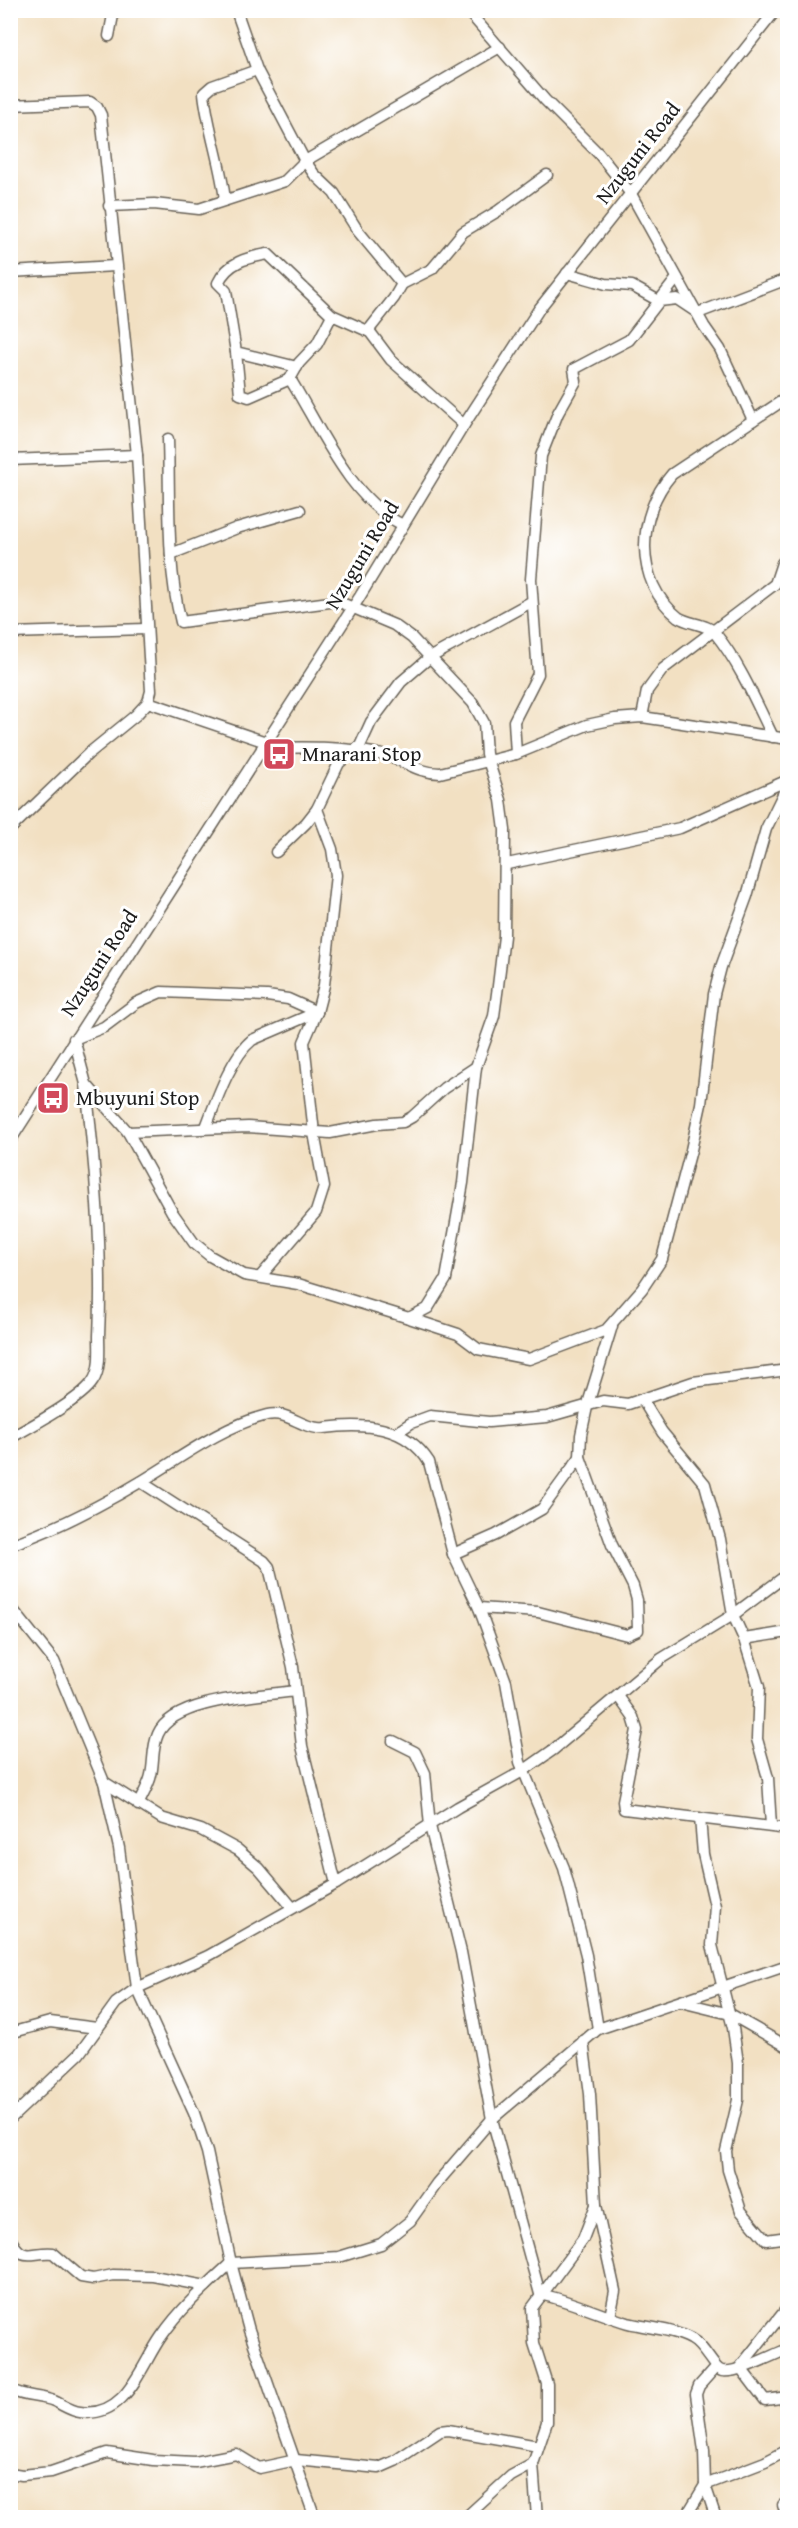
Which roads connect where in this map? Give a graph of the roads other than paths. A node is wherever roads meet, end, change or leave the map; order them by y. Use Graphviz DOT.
graph roads {
  1 [pos="114,10"];
  2 [pos="236,10"];
  3 [pos="467,10"];
  4 [pos="776,10"];
  5 [pos="109,36"];
  6 [pos="500,47"];
  7 [pos="257,70"];
  8 [pos="10,105"];
  9 [pos="305,161"];
  10 [pos="547,175"];
  11 [pos="631,194"];
  12 [pos="225,200"];
  13 [pos="109,206"];
  14 [pos="115,266"];
  15 [pos="10,272"];
  16 [pos="567,273"];
  17 [pos="788,276"];
  18 [pos="677,278"];
  19 [pos="402,284"];
  20 [pos="659,301"];
  21 [pos="698,313"];
  22 [pos="332,315"];
  23 [pos="368,331"];
  24 [pos="236,352"];
  25 [pos="297,367"];
  26 [pos="290,379"];
  27 [pos="788,397"];
  28 [pos="753,420"];
  29 [pos="464,425"];
  30 [pos="168,439"];
  31 [pos="137,455"];
  32 [pos="10,460"];
  33 [pos="300,510"];
  34 [pos="403,525"];
  35 [pos="171,554"];
  36 [pos="788,557"];
  37 [pos="531,602"];
  38 [pos="352,609"];
  39 [pos="146,628"];
  40 [pos="713,630"];
  41 [pos="10,633"];
  42 [pos="429,658"];
  43 [pos="148,702"];
  44 [pos="642,717"];
  45 [pos="773,737"];
  46 [pos="788,739"];
  47 [pos="264,745"];
  48 [pos="355,751"];
  49 [pos="516,754"];
  50 [pos="487,761"];
  51 [pos="788,782"];
  52 [pos="317,809"];
  53 [pos="10,829"];
  54 [pos="276,852"];
  55 [pos="507,864"];
  56 [pos="317,1012"];
  57 [pos="74,1039"];
  58 [pos="477,1067"];
  59 [pos="86,1084"];
  60 [pos="206,1127"];
  61 [pos="128,1132"];
  62 [pos="314,1132"];
  63 [pos="10,1141"];
  64 [pos="261,1277"];
  65 [pos="409,1318"];
  66 [pos="612,1326"];
  67 [pos="788,1370"];
  68 [pos="642,1399"];
  69 [pos="587,1407"];
  70 [pos="396,1433"];
  71 [pos="10,1438"];
  72 [pos="580,1456"];
  73 [pos="141,1482"];
  74 [pos="10,1545"];
  75 [pos="453,1554"];
  76 [pos="788,1574"];
  77 [pos="10,1606"];
  78 [pos="478,1608"];
  79 [pos="733,1615"];
  80 [pos="788,1632"];
  81 [pos="744,1639"];
  82 [pos="295,1691"];
  83 [pos="618,1696"];
  84 [pos="393,1742"];
  85 [pos="523,1771"];
  86 [pos="104,1782"];
  87 [pos="138,1805"];
  88 [pos="700,1818"];
  89 [pos="430,1826"];
  90 [pos="771,1826"];
  91 [pos="788,1829"];
  92 [pos="336,1884"];
  93 [pos="292,1907"];
  94 [pos="788,1965"];
  95 [pos="721,1987"];
  96 [pos="137,1988"];
  97 [pos="680,2002"];
  98 [pos="730,2014"];
  99 [pos="97,2028"];
  100 [pos="598,2029"];
  101 [pos="10,2033"];
  102 [pos="583,2041"];
  103 [pos="788,2047"];
  104 [pos="10,2119"];
  105 [pos="492,2119"];
  106 [pos="596,2205"];
  107 [pos="788,2237"];
  108 [pos="10,2238"];
  109 [pos="231,2263"];
  110 [pos="206,2286"];
  111 [pos="540,2294"];
  112 [pos="788,2307"];
  113 [pos="610,2317"];
  114 [pos="788,2349"];
  115 [pos="740,2367"];
  116 [pos="714,2368"];
  117 [pos="10,2389"];
  118 [pos="788,2397"];
  119 [pos="538,2446"];
  120 [pos="788,2450"];
  121 [pos="296,2460"];
  122 [pos="533,2464"];
  123 [pos="10,2473"];
  124 [pos="705,2486"];
  125 [pos="783,2505"];
  126 [pos="315,2517"];
  127 [pos="465,2517"];
  128 [pos="537,2517"];
  129 [pos="684,2517"];
  130 [pos="716,2517"];
  131 [pos="787,2517"];
  1 -- 5 [label="street"];
  2 -- 7 [label="street"];
  3 -- 6 [label="street"];
  4 -- 11 [label="street, Nzuguni Road"];
  6 -- 9 [label="street"];
  6 -- 11 [label="street"];
  7 -- 9 [label="street"];
  7 -- 12 [label="street"];
  8 -- 13 [label="street"];
  9 -- 12 [label="street"];
  9 -- 19 [label="street"];
  10 -- 19 [label="street"];
  11 -- 16 [label="street, Nzuguni Road"];
  11 -- 18 [label="street"];
  12 -- 13 [label="street"];
  13 -- 14 [label="street"];
  14 -- 15 [label="street"];
  14 -- 31 [label="street"];
  16 -- 20 [label="street"];
  16 -- 29 [label="street, Nzuguni Road"];
  17 -- 21 [label="street"];
  18 -- 20 [label="street"];
  18 -- 21 [label="street"];
  19 -- 23 [label="street"];
  20 -- 21 [label="street"];
  20 -- 37 [label="street"];
  21 -- 28 [label="street"];
  22 -- 23 [label="street"];
  22 -- 24 [label="street"];
  22 -- 25 [label="street"];
  23 -- 29 [label="street"];
  24 -- 25 [label="street"];
  24 -- 26 [label="street"];
  25 -- 26 [label="street"];
  26 -- 34 [label="street"];
  27 -- 28 [label="street"];
  28 -- 40 [label="street"];
  29 -- 34 [label="street, Nzuguni Road"];
  30 -- 35 [label="street"];
  31 -- 32 [label="street"];
  31 -- 39 [label="street"];
  33 -- 35 [label="street"];
  34 -- 38 [label="street, Nzuguni Road"];
  35 -- 38 [label="street"];
  36 -- 40 [label="street"];
  37 -- 42 [label="street"];
  37 -- 49 [label="street"];
  38 -- 42 [label="street"];
  38 -- 47 [label="street, Nzuguni Road"];
  39 -- 41 [label="street"];
  39 -- 43 [label="street"];
  40 -- 44 [label="street"];
  40 -- 45 [label="street"];
  42 -- 48 [label="street"];
  42 -- 50 [label="street"];
  43 -- 47 [label="street"];
  43 -- 53 [label="street"];
  44 -- 45 [label="street"];
  44 -- 49 [label="street"];
  45 -- 46 [label="street"];
  47 -- 48 [label="street"];
  47 -- 57 [label="street, Nzuguni Road"];
  48 -- 50 [label="street"];
  48 -- 52 [label="street"];
  49 -- 50 [label="street"];
  50 -- 55 [label="street"];
  51 -- 55 [label="street"];
  51 -- 66 [label="street"];
  52 -- 54 [label="street"];
  52 -- 56 [label="street"];
  55 -- 58 [label="street"];
  56 -- 57 [label="street"];
  56 -- 60 [label="street"];
  56 -- 62 [label="street"];
  57 -- 59 [label="street"];
  57 -- 63 [label="street, Nzuguni Road"];
  58 -- 62 [label="street"];
  58 -- 65 [label="street"];
  59 -- 61 [label="street"];
  59 -- 71 [label="street"];
  60 -- 61 [label="street"];
  60 -- 62 [label="street"];
  61 -- 64 [label="street"];
  62 -- 64 [label="street"];
  64 -- 65 [label="street"];
  65 -- 66 [label="street"];
  66 -- 69 [label="street"];
  67 -- 68 [label="street"];
  68 -- 69 [label="street"];
  68 -- 79 [label="street"];
  69 -- 70 [label="street"];
  69 -- 72 [label="street"];
  70 -- 73 [label="street"];
  70 -- 75 [label="street"];
  72 -- 75 [label="street"];
  72 -- 78 [label="street"];
  73 -- 74 [label="street"];
  73 -- 82 [label="street"];
  75 -- 78 [label="street"];
  76 -- 79 [label="street"];
  77 -- 86 [label="street"];
  78 -- 85 [label="street"];
  79 -- 81 [label="street"];
  79 -- 83 [label="street"];
  80 -- 81 [label="street"];
  81 -- 90 [label="street"];
  82 -- 87 [label="street"];
  82 -- 92 [label="street"];
  83 -- 85 [label="street"];
  83 -- 88 [label="street"];
  84 -- 89 [label="street"];
  85 -- 89 [label="street"];
  85 -- 100 [label="street"];
  86 -- 87 [label="street"];
  86 -- 96 [label="street"];
  87 -- 93 [label="street"];
  88 -- 90 [label="street"];
  88 -- 95 [label="street"];
  89 -- 92 [label="street"];
  89 -- 105 [label="street"];
  90 -- 91 [label="street"];
  92 -- 93 [label="street"];
  93 -- 96 [label="street"];
  94 -- 95 [label="street"];
  95 -- 97 [label="street"];
  95 -- 98 [label="street"];
  96 -- 99 [label="street"];
  96 -- 109 [label="street"];
  97 -- 98 [label="street"];
  97 -- 100 [label="street"];
  98 -- 103 [label="street"];
  98 -- 107 [label="street"];
  99 -- 101 [label="street"];
  99 -- 104 [label="street"];
  100 -- 102 [label="street"];
  102 -- 105 [label="street"];
  102 -- 106 [label="street"];
  105 -- 109 [label="street"];
  105 -- 111 [label="street"];
  106 -- 111 [label="street"];
  106 -- 113 [label="street"];
  108 -- 110 [label="street"];
  109 -- 110 [label="street"];
  109 -- 121 [label="street"];
  110 -- 117 [label="street"];
  111 -- 113 [label="street"];
  111 -- 119 [label="street"];
  112 -- 115 [label="street"];
  113 -- 116 [label="street"];
  114 -- 115 [label="street"];
  115 -- 116 [label="street"];
  115 -- 118 [label="street"];
  116 -- 124 [label="street"];
  119 -- 121 [label="street"];
  119 -- 122 [label="street"];
  120 -- 124 [label="street"];
  121 -- 123 [label="street"];
  121 -- 126 [label="street"];
  122 -- 127 [label="street"];
  122 -- 128 [label="street"];
  124 -- 129 [label="street"];
  124 -- 130 [label="street"];
  125 -- 131 [label="street"];
}
